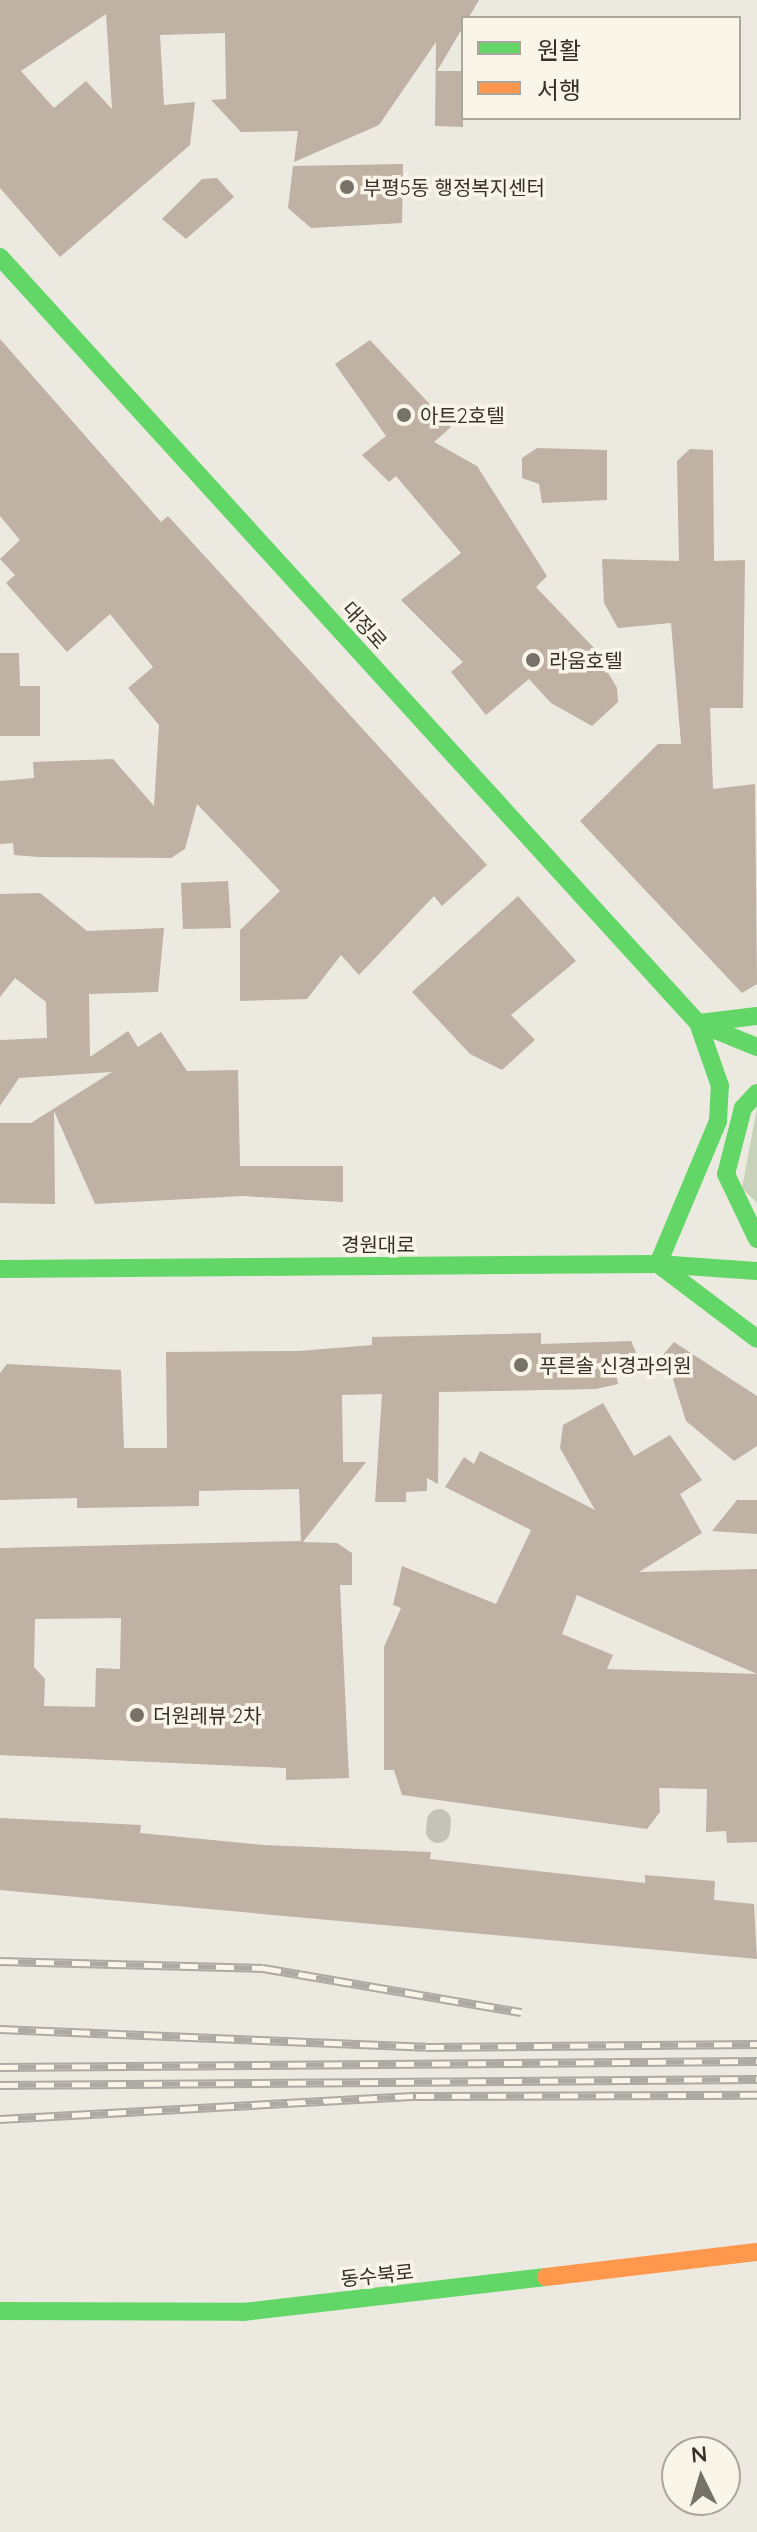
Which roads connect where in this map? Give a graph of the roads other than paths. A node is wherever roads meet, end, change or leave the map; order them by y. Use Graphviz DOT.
graph roads {
  1 [pos="0,257"];
  2 [pos="757,1016"];
  3 [pos="698,1023"];
  4 [pos="757,1047"];
  5 [pos="757,1093"];
  6 [pos="757,1239"];
  7 [pos="658,1264"];
  8 [pos="0,1269"];
  9 [pos="757,1271"];
  10 [pos="757,1339"];
  11 [pos="757,2252"];
  12 [pos="0,2311"];
  1 -- 3 [label="street, 대정로"];
  2 -- 3 [label="street"];
  3 -- 4 [label="street"];
  3 -- 7 [label="street"];
  5 -- 6 [label="street"];
  7 -- 8 [label="street, 경원대로"];
  7 -- 9 [label="street, 경원대로"];
  7 -- 10 [label="street"];
  11 -- 12 [label="street, 동수북로"];
}
